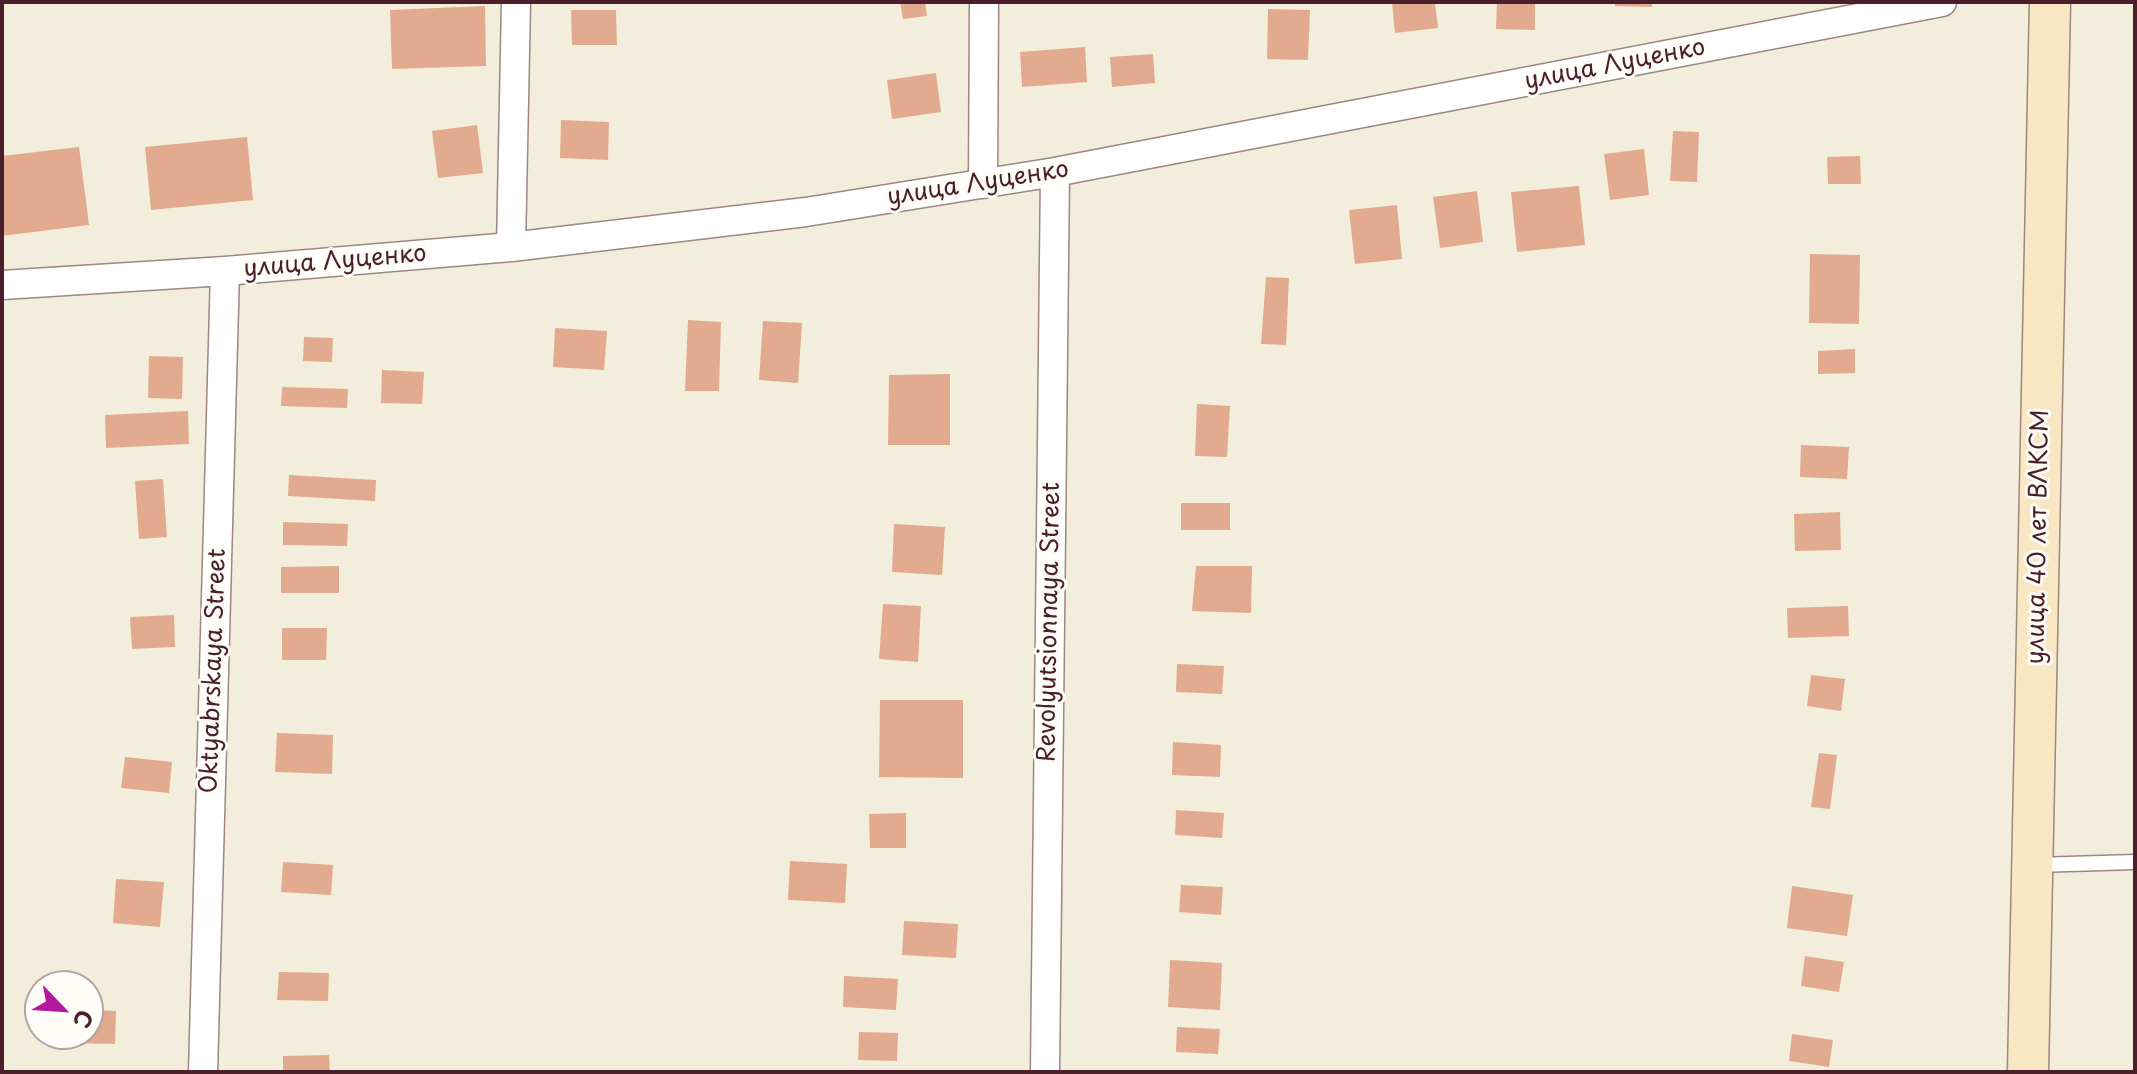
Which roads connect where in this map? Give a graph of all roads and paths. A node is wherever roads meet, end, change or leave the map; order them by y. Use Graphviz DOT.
graph roads {
  1 [pos="516,2"];
  2 [pos="984,2"];
  3 [pos="1942,2"];
  4 [pos="2050,2"];
  5 [pos="1055,172"];
  6 [pos="983,184"];
  7 [pos="511,247"];
  8 [pos="225,271"];
  9 [pos="2,285"];
  10 [pos="2135,862"];
  11 [pos="2031,865"];
  12 [pos="203,1072"];
  13 [pos="1045,1072"];
  14 [pos="2028,1072"];
  1 -- 7 [label="street"];
  2 -- 6 [label="street"];
  3 -- 5 [label="street, улица Луценко"];
  4 -- 11 [label="street, улица 40 лет ВЛКСМ"];
  5 -- 6 [label="street, улица Луценко"];
  5 -- 13 [label="street, Revolyutsionnaya Street"];
  6 -- 7 [label="street, улица Луценко"];
  7 -- 8 [label="street, улица Луценко"];
  8 -- 9 [label="street, улица Луценко"];
  8 -- 12 [label="street, Oktyabrskaya Street"];
  10 -- 11 [label="lane"];
  11 -- 14 [label="street, улица 40 лет ВЛКСМ"];
}
